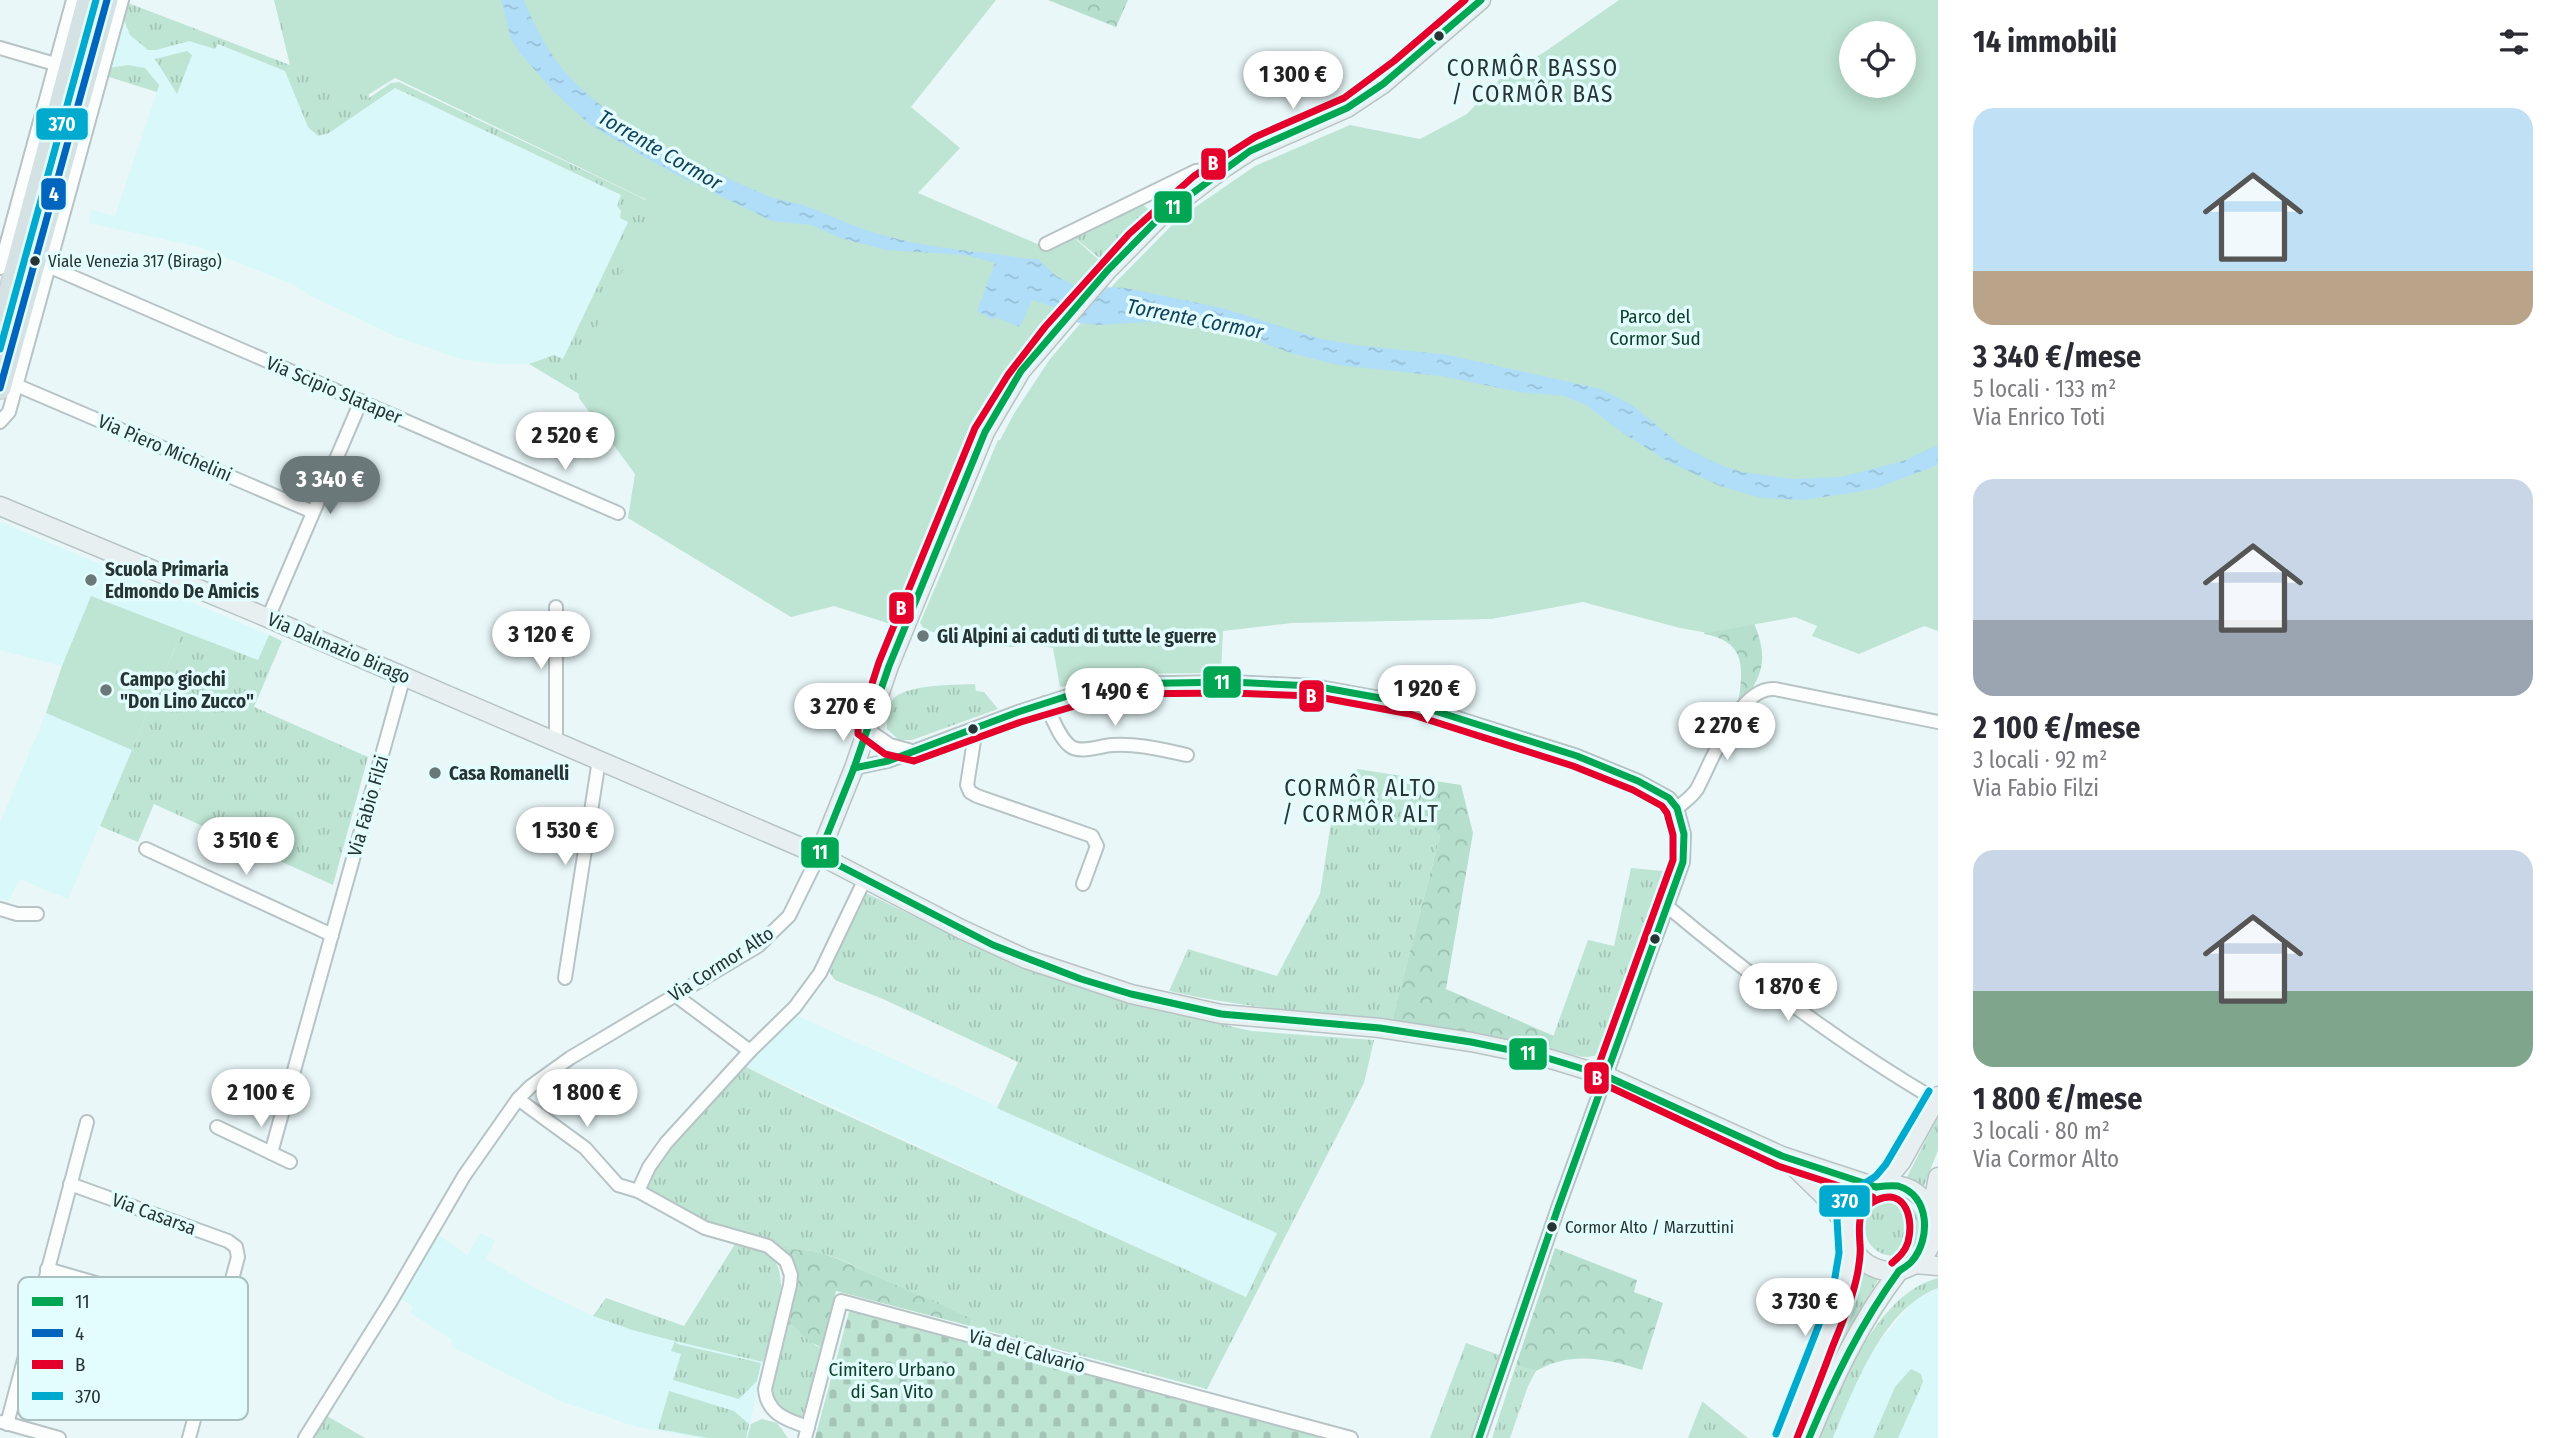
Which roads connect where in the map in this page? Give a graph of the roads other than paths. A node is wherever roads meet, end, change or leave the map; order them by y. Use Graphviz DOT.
graph roads {
  1 [pos="73,0"];
  2 [pos="88,0"];
  3 [pos="107,0"];
  4 [pos="122,0"];
  5 [pos="1481,0"];
  6 [pos="0,48"];
  7 [pos="55,64"];
  8 [pos="1224,167"];
  9 [pos="1046,244"];
  10 [pos="48,266"];
  11 [pos="0,268"];
  12 [pos="0,328"];
  13 [pos="8,387"];
  14 [pos="360,401"];
  15 [pos="0,422"];
  16 [pos="2,506"];
  17 [pos="313,512"];
  18 [pos="618,513"];
  19 [pos="556,607"];
  20 [pos="268,618"];
  21 [pos="404,676"];
  22 [pos="1045,703"];
  23 [pos="1938,722"];
  24 [pos="976,727"];
  25 [pos="868,730"];
  26 [pos="556,742"];
  27 [pos="913,751"];
  28 [pos="1187,755"];
  29 [pos="599,760"];
  30 [pos="854,768"];
  31 [pos="1677,808"];
  32 [pos="146,849"];
  33 [pos="819,855"];
  34 [pos="865,878"];
  35 [pos="1083,884"];
  36 [pos="1668,907"];
  37 [pos="0,909"];
  38 [pos="37,914"];
  39 [pos="331,935"];
  40 [pos="565,978"];
  41 [pos="675,995"];
  42 [pos="750,1051"];
  43 [pos="1606,1076"];
  44 [pos="1937,1098"];
  45 [pos="518,1099"];
  46 [pos="87,1122"];
  47 [pos="217,1127"];
  48 [pos="271,1153"];
  49 [pos="1782,1156"];
  50 [pos="290,1162"];
  51 [pos="1938,1177"];
  52 [pos="70,1184"];
  53 [pos="1879,1186"];
  54 [pos="638,1191"];
  55 [pos="1934,1220"];
  56 [pos="1847,1226"];
  57 [pos="1850,1244"];
  58 [pos="1938,1266"];
  59 [pos="1907,1267"];
  60 [pos="47,1269"];
  61 [pos="45,1277"];
  62 [pos="75,1277"];
  63 [pos="233,1277"];
  64 [pos="18,1373"];
  65 [pos="194,1420"];
  66 [pos="3,1423"];
  67 [pos="806,1432"];
  68 [pos="59,1438"];
  69 [pos="189,1438"];
  70 [pos="305,1438"];
  71 [pos="1350,1438"];
  72 [pos="1479,1438"];
  73 [pos="1786,1438"];
  74 [pos="1809,1438"];
  1 -- 7 [label="street"];
  2 -- 12 [label="main road"];
  3 -- 13 [label="main road"];
  4 -- 10 [label="street"];
  5 -- 8 [label="street, Via Cormor Alto"];
  6 -- 7 [label="street"];
  7 -- 11 [label="street"];
  8 -- 9 [label="street"];
  8 -- 25 [label="street, Via Cormor Alto"];
  10 -- 13 [label="street"];
  10 -- 14 [label="street, Via Scipio Slataper"];
  13 -- 15 [label="street"];
  13 -- 17 [label="street, Via Piero Michelini"];
  14 -- 17 [label="street"];
  14 -- 18 [label="street, Via Scipio Slataper"];
  16 -- 20 [label="street, Via Dalmazio Birago"];
  17 -- 20 [label="street"];
  19 -- 26 [label="street"];
  20 -- 21 [label="street, Via Dalmazio Birago"];
  21 -- 26 [label="street, Via Dalmazio Birago"];
  21 -- 39 [label="street, Via Fabio Filzi"];
  22 -- 24 [label="street"];
  22 -- 28 [label="street"];
  22 -- 31 [label="street"];
  23 -- 31 [label="street"];
  24 -- 27 [label="street"];
  24 -- 35 [label="street"];
  25 -- 27 [label="street"];
  25 -- 30 [label="street, Via Cormor Alto"];
  26 -- 29 [label="street, Via Dalmazio Birago"];
  27 -- 30 [label="street"];
  29 -- 33 [label="street, Via Dalmazio Birago"];
  29 -- 40 [label="street"];
  30 -- 33 [label="street, Via Cormor Alto"];
  31 -- 36 [label="street"];
  32 -- 39 [label="street"];
  33 -- 34 [label="street, Via Dalmazio Birago"];
  33 -- 41 [label="street, Via Cormor Alto"];
  34 -- 42 [label="street"];
  34 -- 43 [label="street, Via Dalmazio Birago"];
  36 -- 43 [label="street"];
  36 -- 44 [label="street"];
  37 -- 38 [label="street"];
  39 -- 48 [label="street, Via Fabio Filzi"];
  41 -- 42 [label="street"];
  41 -- 45 [label="street, Via Cormor Alto"];
  42 -- 54 [label="street"];
  43 -- 49 [label="street, Via Dalmazio Birago"];
  43 -- 72 [label="street"];
  44 -- 53 [label="street"];
  45 -- 54 [label="street"];
  45 -- 70 [label="street, Via Cormor Alto"];
  46 -- 52 [label="street"];
  47 -- 48 [label="street"];
  48 -- 50 [label="street"];
  49 -- 53 [label="street"];
  49 -- 56 [label="street"];
  51 -- 55 [label="street"];
  52 -- 60 [label="street"];
  52 -- 63 [label="street, Via Casarsa"];
  53 -- 55 [label="street"];
  53 -- 56 [label="street"];
  54 -- 67 [label="street"];
  55 -- 59 [label="street"];
  56 -- 57 [label="street"];
  57 -- 59 [label="street"];
  57 -- 73 [label="street"];
  58 -- 59 [label="street"];
  59 -- 74 [label="street"];
  60 -- 61 [label="street"];
  60 -- 62 [label="street"];
  64 -- 66 [label="street"];
  65 -- 69 [label="street"];
  66 -- 68 [label="street"];
  67 -- 71 [label="street, Via del Calvario"];
}
